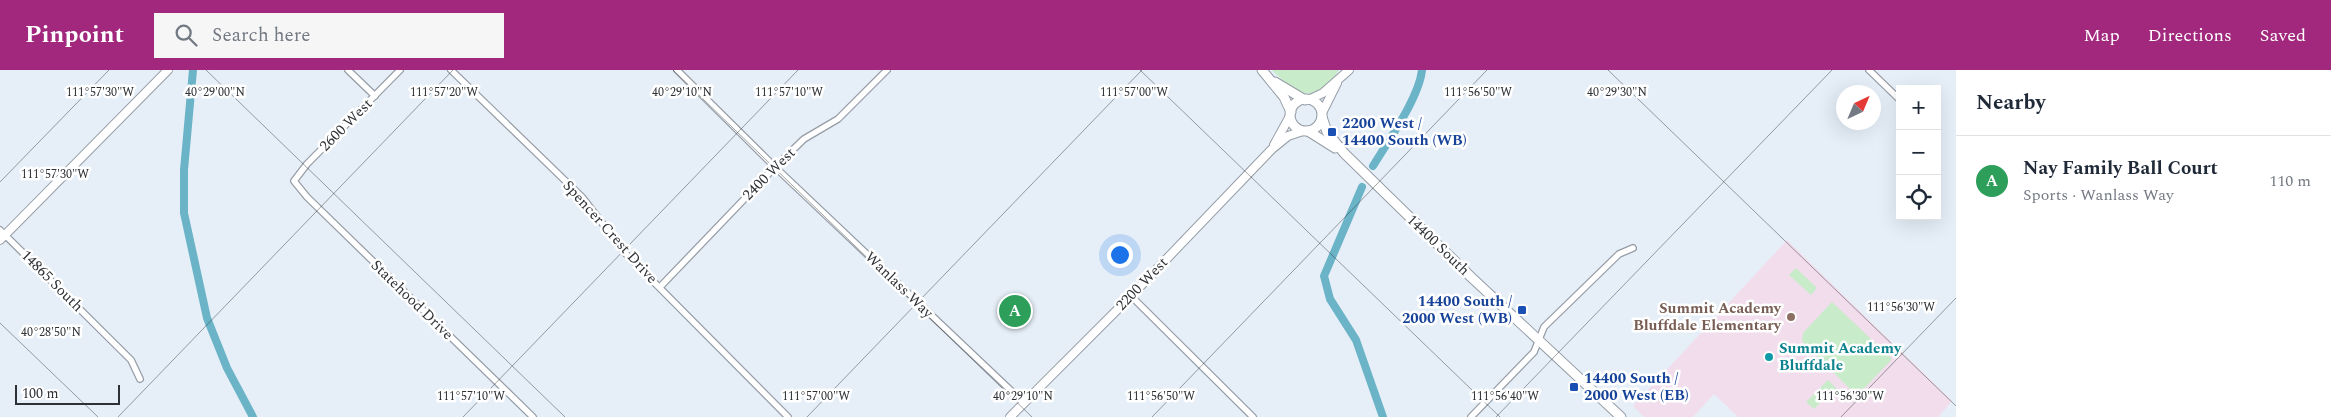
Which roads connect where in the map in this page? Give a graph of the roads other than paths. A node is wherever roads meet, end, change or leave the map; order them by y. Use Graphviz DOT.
graph roads {
  1 [pos="168,70"];
  2 [pos="348,70"];
  3 [pos="400,70"];
  4 [pos="451,70"];
  5 [pos="677,70"];
  6 [pos="887,70"];
  7 [pos="1262,70"];
  8 [pos="1350,70"];
  9 [pos="1869,70"];
  10 [pos="1273,81"];
  11 [pos="1337,83"];
  12 [pos="375,96"];
  13 [pos="1896,96"];
  14 [pos="1307,100"];
  15 [pos="1291,114"];
  16 [pos="1322,115"];
  17 [pos="1305,131"];
  18 [pos="1272,149"];
  19 [pos="1344,153"];
  20 [pos="775,167"];
  21 [pos="294,181"];
  22 [pos="2,235"];
  23 [pos="1633,248"];
  24 [pos="660,287"];
  25 [pos="1131,296"];
  26 [pos="1540,339"];
  27 [pos="140,379"];
  28 [pos="1024,403"];
  29 [pos="532,417"];
  30 [pos="788,417"];
  31 [pos="1010,417"];
  32 [pos="1253,417"];
  33 [pos="1472,417"];
  34 [pos="1622,417"];
  1 -- 22 [label="street"];
  2 -- 12 [label="street"];
  3 -- 12 [label="street, 2600 West"];
  4 -- 24 [label="street, Spencer Crest Drive"];
  5 -- 20 [label="street, Wanlass Way"];
  6 -- 20 [label="street, 2400 West"];
  7 -- 10 [label="main road"];
  8 -- 11 [label="street"];
  9 -- 13 [label="street"];
  10 -- 14 [label="main road"];
  10 -- 15 [label="main road"];
  11 -- 14 [label="street"];
  11 -- 16 [label="street"];
  12 -- 21 [label="street, 2600 West"];
  14 -- 15 [label="main road"];
  14 -- 16 [label="main road"];
  15 -- 17 [label="main road"];
  15 -- 18 [label="street, 2200 West"];
  16 -- 17 [label="main road"];
  16 -- 19 [label="main road, 14400 South"];
  17 -- 18 [label="street, 2200 West"];
  17 -- 19 [label="main road, 14400 South"];
  18 -- 25 [label="street, 2200 West"];
  19 -- 26 [label="main road, 14400 South"];
  20 -- 24 [label="street, 2400 West"];
  20 -- 28 [label="street, Wanlass Way"];
  21 -- 29 [label="street, Statehood Drive"];
  22 -- 27 [label="street, 14865 South"];
  23 -- 26 [label="street"];
  24 -- 30 [label="street, Spencer Crest Drive"];
  25 -- 28 [label="street, 2200 West"];
  25 -- 32 [label="street"];
  26 -- 33 [label="street"];
  26 -- 34 [label="main road, 14400 South"];
  28 -- 31 [label="street, 2200 West"];
}
